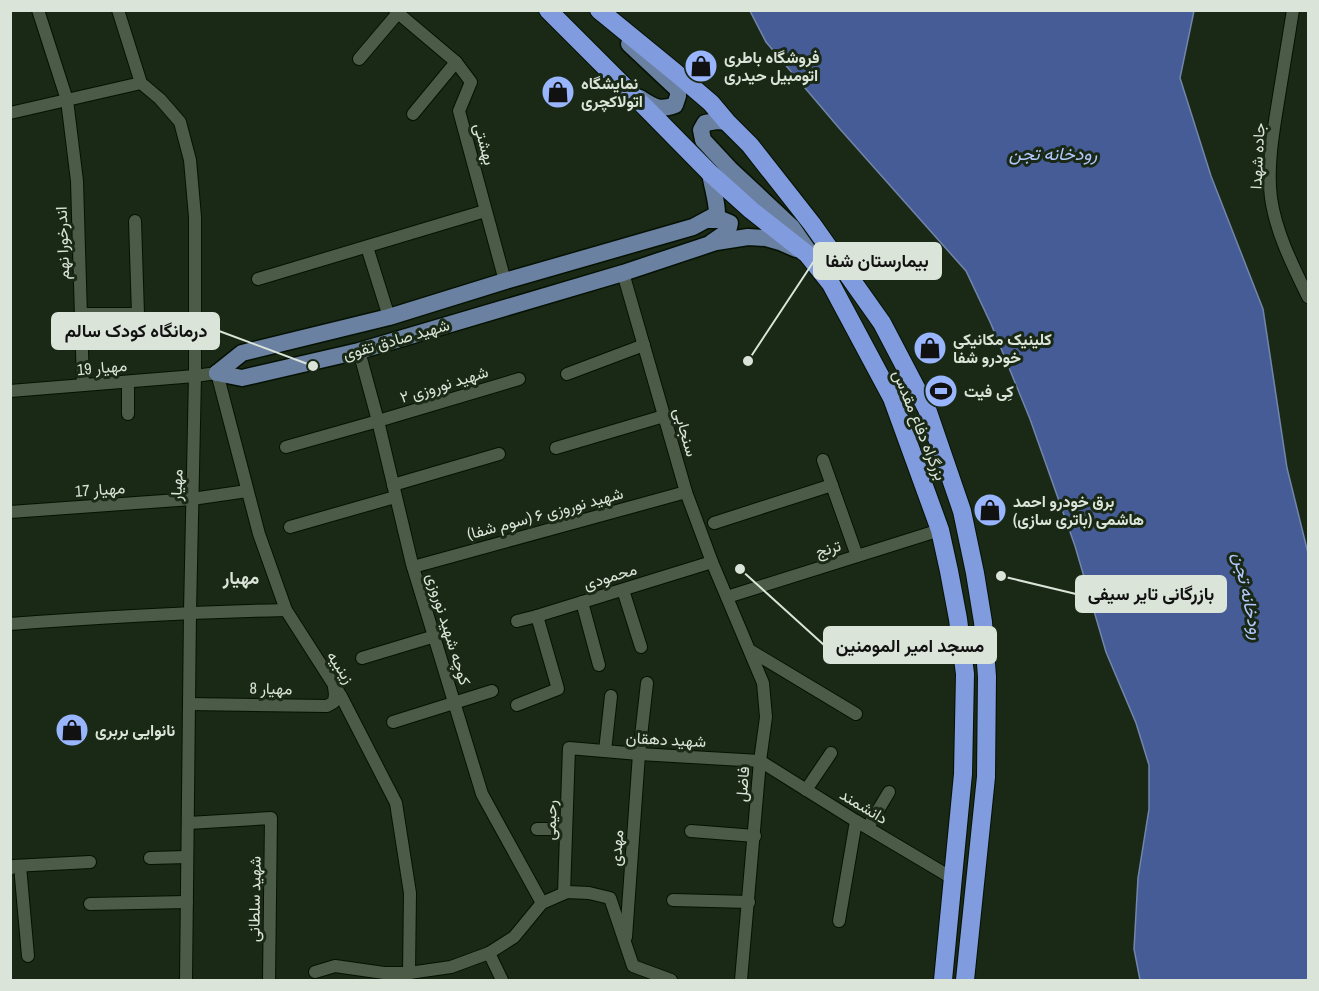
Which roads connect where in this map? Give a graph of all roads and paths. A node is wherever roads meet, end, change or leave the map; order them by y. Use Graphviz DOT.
graph roads {
  1 [pos="38,10"];
  2 [pos="118,10"];
  3 [pos="548,10"];
  4 [pos="593,10"];
  5 [pos="599,10"];
  6 [pos="1293,10"];
  7 [pos="398,11"];
  8 [pos="358,59"];
  9 [pos="456,62"];
  10 [pos="141,83"];
  11 [pos="629,91"];
  12 [pos="67,100"];
  13 [pos="10,113"];
  14 [pos="413,114"];
  15 [pos="727,123"];
  16 [pos="710,173"];
  17 [pos="485,211"];
  18 [pos="707,220"];
  19 [pos="135,221"];
  20 [pos="709,244"];
  21 [pos="367,247"];
  22 [pos="807,254"];
  23 [pos="623,273"];
  24 [pos="258,279"];
  25 [pos="505,281"];
  26 [pos="831,284"];
  27 [pos="1308,297"];
  28 [pos="81,314"];
  29 [pos="389,316"];
  30 [pos="644,345"];
  31 [pos="358,351"];
  32 [pos="217,373"];
  33 [pos="567,374"];
  34 [pos="195,376"];
  35 [pos="519,379"];
  36 [pos="128,382"];
  37 [pos="83,385"];
  38 [pos="10,391"];
  39 [pos="128,414"];
  40 [pos="664,416"];
  41 [pos="378,421"];
  42 [pos="286,447"];
  43 [pos="556,448"];
  44 [pos="499,454"];
  45 [pos="823,460"];
  46 [pos="832,485"];
  47 [pos="247,491"];
  48 [pos="394,491"];
  49 [pos="686,492"];
  50 [pos="192,499"];
  51 [pos="10,512"];
  52 [pos="714,523"];
  53 [pos="290,527"];
  54 [pos="940,531"];
  55 [pos="857,556"];
  56 [pos="712,562"];
  57 [pos="413,567"];
  58 [pos="623,590"];
  59 [pos="727,597"];
  60 [pos="582,602"];
  61 [pos="286,610"];
  62 [pos="190,612"];
  63 [pos="537,616"];
  64 [pos="518,621"];
  65 [pos="10,624"];
  66 [pos="435,636"];
  67 [pos="641,647"];
  68 [pos="751,651"];
  69 [pos="363,658"];
  70 [pos="599,665"];
  71 [pos="647,683"];
  72 [pos="333,684"];
  73 [pos="492,691"];
  74 [pos="611,696"];
  75 [pos="455,703"];
  76 [pos="189,704"];
  77 [pos="517,705"];
  78 [pos="856,714"];
  79 [pos="393,722"];
  80 [pos="569,748"];
  81 [pos="605,751"];
  82 [pos="831,753"];
  83 [pos="639,754"];
  84 [pos="760,760"];
  85 [pos="806,790"];
  86 [pos="889,792"];
  87 [pos="856,821"];
  88 [pos="188,823"];
  89 [pos="868,827"];
  90 [pos="537,829"];
  91 [pos="566,829"];
  92 [pos="691,831"];
  93 [pos="755,836"];
  94 [pos="187,857"];
  95 [pos="150,858"];
  96 [pos="90,862"];
  97 [pos="14,866"];
  98 [pos="952,878"];
  99 [pos="564,893"];
  100 [pos="674,900"];
  101 [pos="748,902"];
  102 [pos="187,903"];
  103 [pos="542,903"];
  104 [pos="90,904"];
  105 [pos="839,921"];
  106 [pos="626,944"];
  107 [pos="489,953"];
  108 [pos="28,956"];
  109 [pos="315,972"];
  110 [pos="406,977"];
  111 [pos="186,981"];
  112 [pos="269,981"];
  113 [pos="502,981"];
  114 [pos="671,981"];
  115 [pos="741,981"];
  116 [pos="944,981"];
  117 [pos="965,981"];
  1 -- 12 [label="street, اندرخورا نهم"];
  2 -- 10 [label="street"];
  3 -- 11 [label="highway, بزرگراه دفاع مقدس"];
  4 -- 11 [label="main road"];
  5 -- 15 [label="highway, بزرگراه دفاع مقدس"];
  6 -- 27 [label="street, جاده شهدا"];
  7 -- 8 [label="street"];
  7 -- 9 [label="street, بهشتی"];
  9 -- 14 [label="street"];
  9 -- 17 [label="street, بهشتی"];
  10 -- 12 [label="street"];
  10 -- 34 [label="street, مهیار"];
  11 -- 16 [label="highway, بزرگراه دفاع مقدس"];
  12 -- 13 [label="street"];
  12 -- 28 [label="street, اندرخورا نهم"];
  15 -- 26 [label="main road"];
  15 -- 117 [label="highway, بزرگراه دفاع مقدس"];
  16 -- 18 [label="main road"];
  16 -- 22 [label="highway, بزرگراه دفاع مقدس"];
  17 -- 21 [label="street"];
  17 -- 25 [label="street, بهشتی"];
  18 -- 20 [label="main road"];
  18 -- 25 [label="main road, شهید صادق تقوی"];
  19 -- 28 [label="street"];
  20 -- 22 [label="main road, شهید صادق تقوی"];
  20 -- 23 [label="main road, شهید صادق تقوی"];
  21 -- 24 [label="street"];
  21 -- 29 [label="street"];
  22 -- 26 [label="highway, بزرگراه دفاع مقدس"];
  23 -- 30 [label="street, سنجابی"];
  23 -- 31 [label="main road, شهید صادق تقوی"];
  25 -- 29 [label="main road, شهید صادق تقوی"];
  26 -- 54 [label="highway, بزرگراه دفاع مقدس"];
  28 -- 37 [label="street, اندرخورا نهم"];
  29 -- 32 [label="main road, شهید صادق تقوی"];
  30 -- 33 [label="street"];
  30 -- 40 [label="street, سنجابی"];
  31 -- 32 [label="main road, شهید صادق تقوی"];
  31 -- 41 [label="street, کوچه شهید نوروزی"];
  32 -- 34 [label="street, مهیار 19"];
  32 -- 47 [label="street, زینبیه"];
  34 -- 36 [label="street, مهیار 19"];
  34 -- 50 [label="street, مهیار"];
  35 -- 41 [label="street, شهید نوروزی ۲"];
  36 -- 37 [label="street, مهیار 19"];
  36 -- 39 [label="street"];
  37 -- 38 [label="street, مهیار 19"];
  40 -- 43 [label="street"];
  40 -- 49 [label="street, سنجابی"];
  41 -- 42 [label="street, شهید نوروزی ۲"];
  41 -- 48 [label="street, کوچه شهید نوروزی"];
  44 -- 48 [label="street"];
  45 -- 46 [label="street"];
  46 -- 52 [label="street"];
  46 -- 55 [label="street"];
  47 -- 50 [label="street, مهیار 17"];
  47 -- 61 [label="street, زینبیه"];
  48 -- 53 [label="street"];
  48 -- 57 [label="street, کوچه شهید نوروزی"];
  49 -- 56 [label="street, سنجابی"];
  49 -- 57 [label="street, شهید نوروزی ۶ (سوم شفا)"];
  50 -- 51 [label="street, مهیار 17"];
  50 -- 62 [label="street, مهیار"];
  54 -- 55 [label="street, ترنج"];
  54 -- 98 [label="highway, بزرگراه دفاع مقدس"];
  55 -- 59 [label="street, ترنج"];
  56 -- 58 [label="street, محمودی"];
  56 -- 59 [label="street, سنجابی"];
  57 -- 66 [label="street, کوچه شهید نوروزی"];
  58 -- 60 [label="street, محمودی"];
  58 -- 67 [label="street"];
  59 -- 68 [label="street, فاضل"];
  60 -- 63 [label="street, محمودی"];
  60 -- 70 [label="street"];
  61 -- 62 [label="street"];
  61 -- 72 [label="street, زینبیه"];
  62 -- 65 [label="street"];
  62 -- 76 [label="street, مهیار"];
  63 -- 64 [label="street, محمودی"];
  63 -- 77 [label="street"];
  66 -- 69 [label="street"];
  66 -- 75 [label="street, کوچه شهید نوروزی"];
  68 -- 78 [label="street"];
  68 -- 84 [label="street, فاضل"];
  71 -- 83 [label="street, مهدی"];
  72 -- 76 [label="street, مهیار 8"];
  72 -- 110 [label="street, زینبیه"];
  73 -- 75 [label="street"];
  74 -- 81 [label="street"];
  75 -- 79 [label="street"];
  75 -- 103 [label="street, کوچه شهید نوروزی"];
  76 -- 88 [label="street, مهیار"];
  80 -- 81 [label="street, شهید دهقان"];
  80 -- 91 [label="street, رحیمی"];
  81 -- 83 [label="street, شهید دهقان"];
  82 -- 85 [label="street"];
  83 -- 84 [label="street, شهید دهقان"];
  83 -- 106 [label="street, مهدی"];
  84 -- 85 [label="street, دانشمند"];
  84 -- 93 [label="street, فاضل"];
  85 -- 87 [label="street, دانشمند"];
  86 -- 89 [label="street"];
  87 -- 89 [label="street, دانشمند"];
  87 -- 105 [label="street"];
  88 -- 94 [label="street, مهیار"];
  88 -- 112 [label="street, شهید سلطانی"];
  89 -- 98 [label="street, دانشمند"];
  90 -- 91 [label="street"];
  91 -- 99 [label="street, رحیمی"];
  92 -- 93 [label="street"];
  93 -- 101 [label="street, فاضل"];
  94 -- 95 [label="street"];
  94 -- 102 [label="street, مهیار"];
  96 -- 97 [label="street"];
  97 -- 108 [label="street"];
  98 -- 116 [label="highway, بزرگراه دفاع مقدس"];
  99 -- 103 [label="street"];
  99 -- 106 [label="street"];
  100 -- 101 [label="street"];
  101 -- 115 [label="street, فاضل"];
  102 -- 104 [label="street"];
  102 -- 111 [label="street, مهیار"];
  103 -- 107 [label="street"];
  106 -- 114 [label="street"];
  107 -- 110 [label="street"];
  107 -- 113 [label="street"];
  109 -- 110 [label="street"];
}
